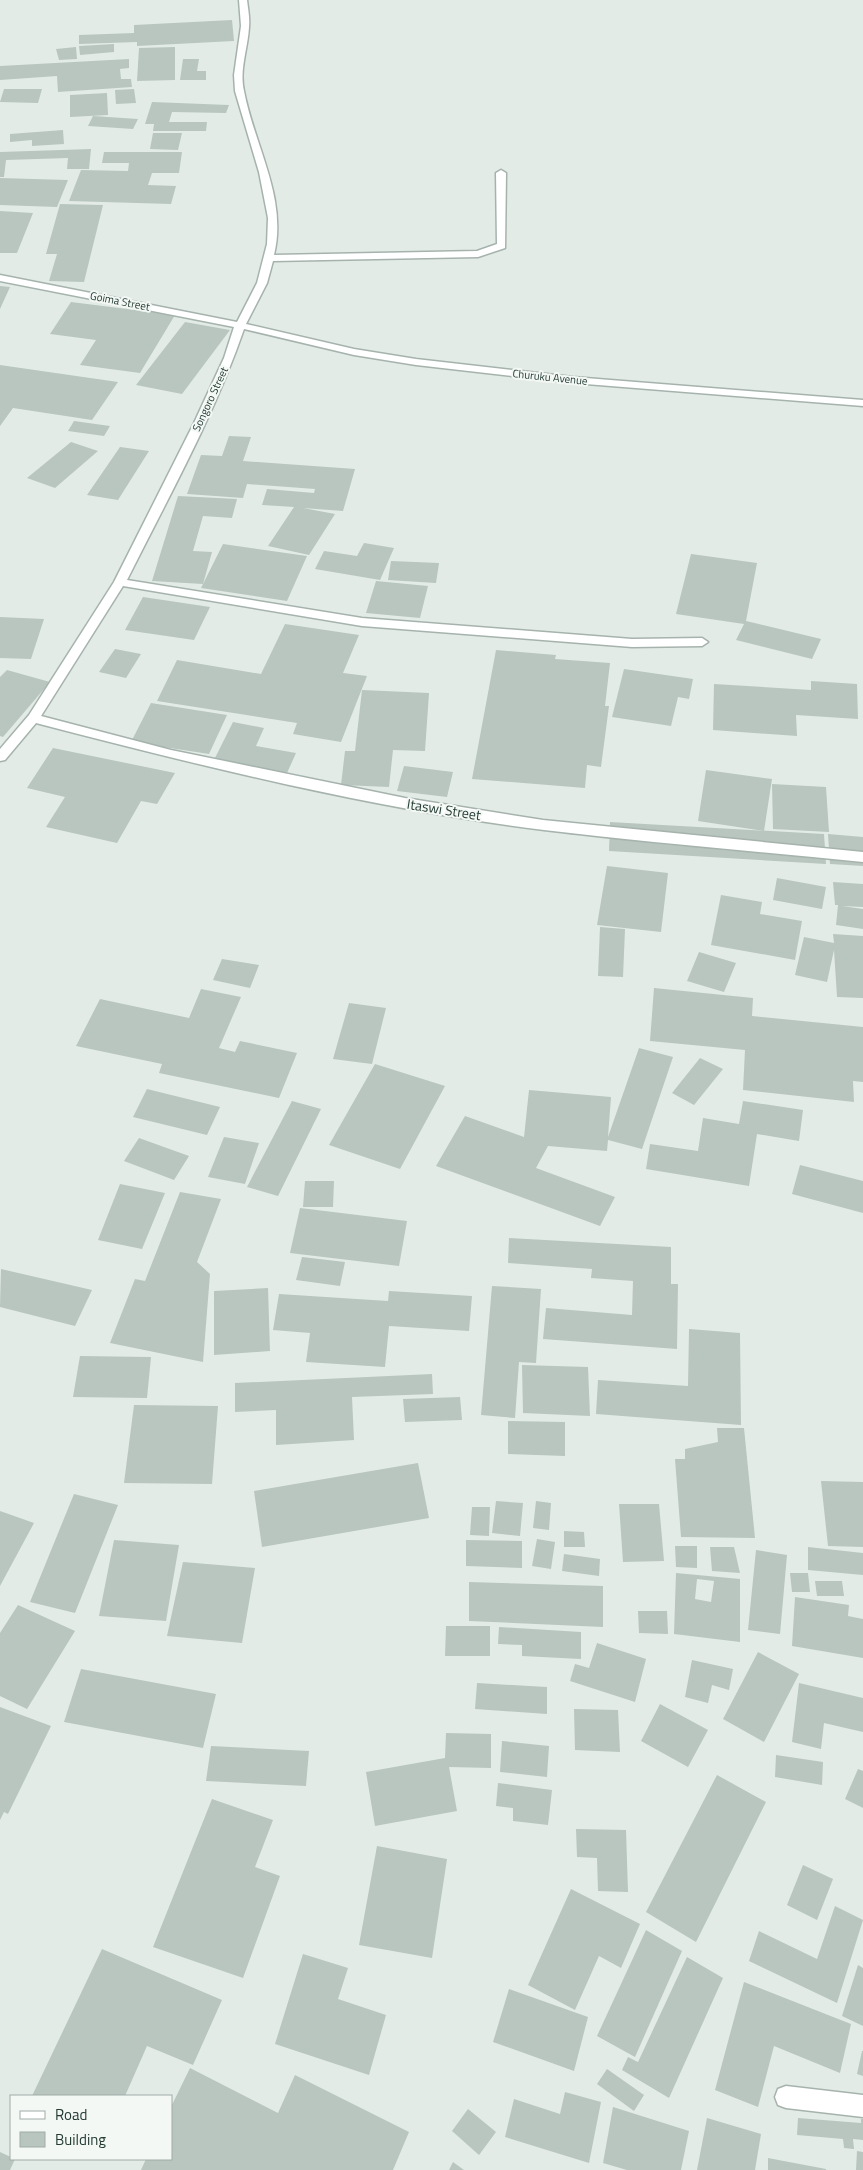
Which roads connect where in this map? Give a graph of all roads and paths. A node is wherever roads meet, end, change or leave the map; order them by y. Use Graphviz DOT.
graph roads {
  1 [pos="243,0"];
  2 [pos="501,173"];
  3 [pos="268,258"];
  4 [pos="0,278"];
  5 [pos="240,326"];
  6 [pos="863,403"];
  7 [pos="120,582"];
  8 [pos="702,642"];
  9 [pos="33,718"];
  10 [pos="0,757"];
  11 [pos="863,857"];
  12 [pos="786,2097"];
  13 [pos="863,2106"];
  1 -- 3 [label="street, Songoro Street"];
  2 -- 3 [label="street"];
  3 -- 5 [label="street, Songoro Street"];
  4 -- 5 [label="street, Goima Street"];
  5 -- 6 [label="street, Churuku Avenue"];
  5 -- 7 [label="street, Songoro Street"];
  7 -- 8 [label="street"];
  7 -- 9 [label="street, Songoro Street"];
  9 -- 10 [label="street, Songoro Street"];
  9 -- 11 [label="street, Itaswi Street"];
  12 -- 13 [label="street"];
}
